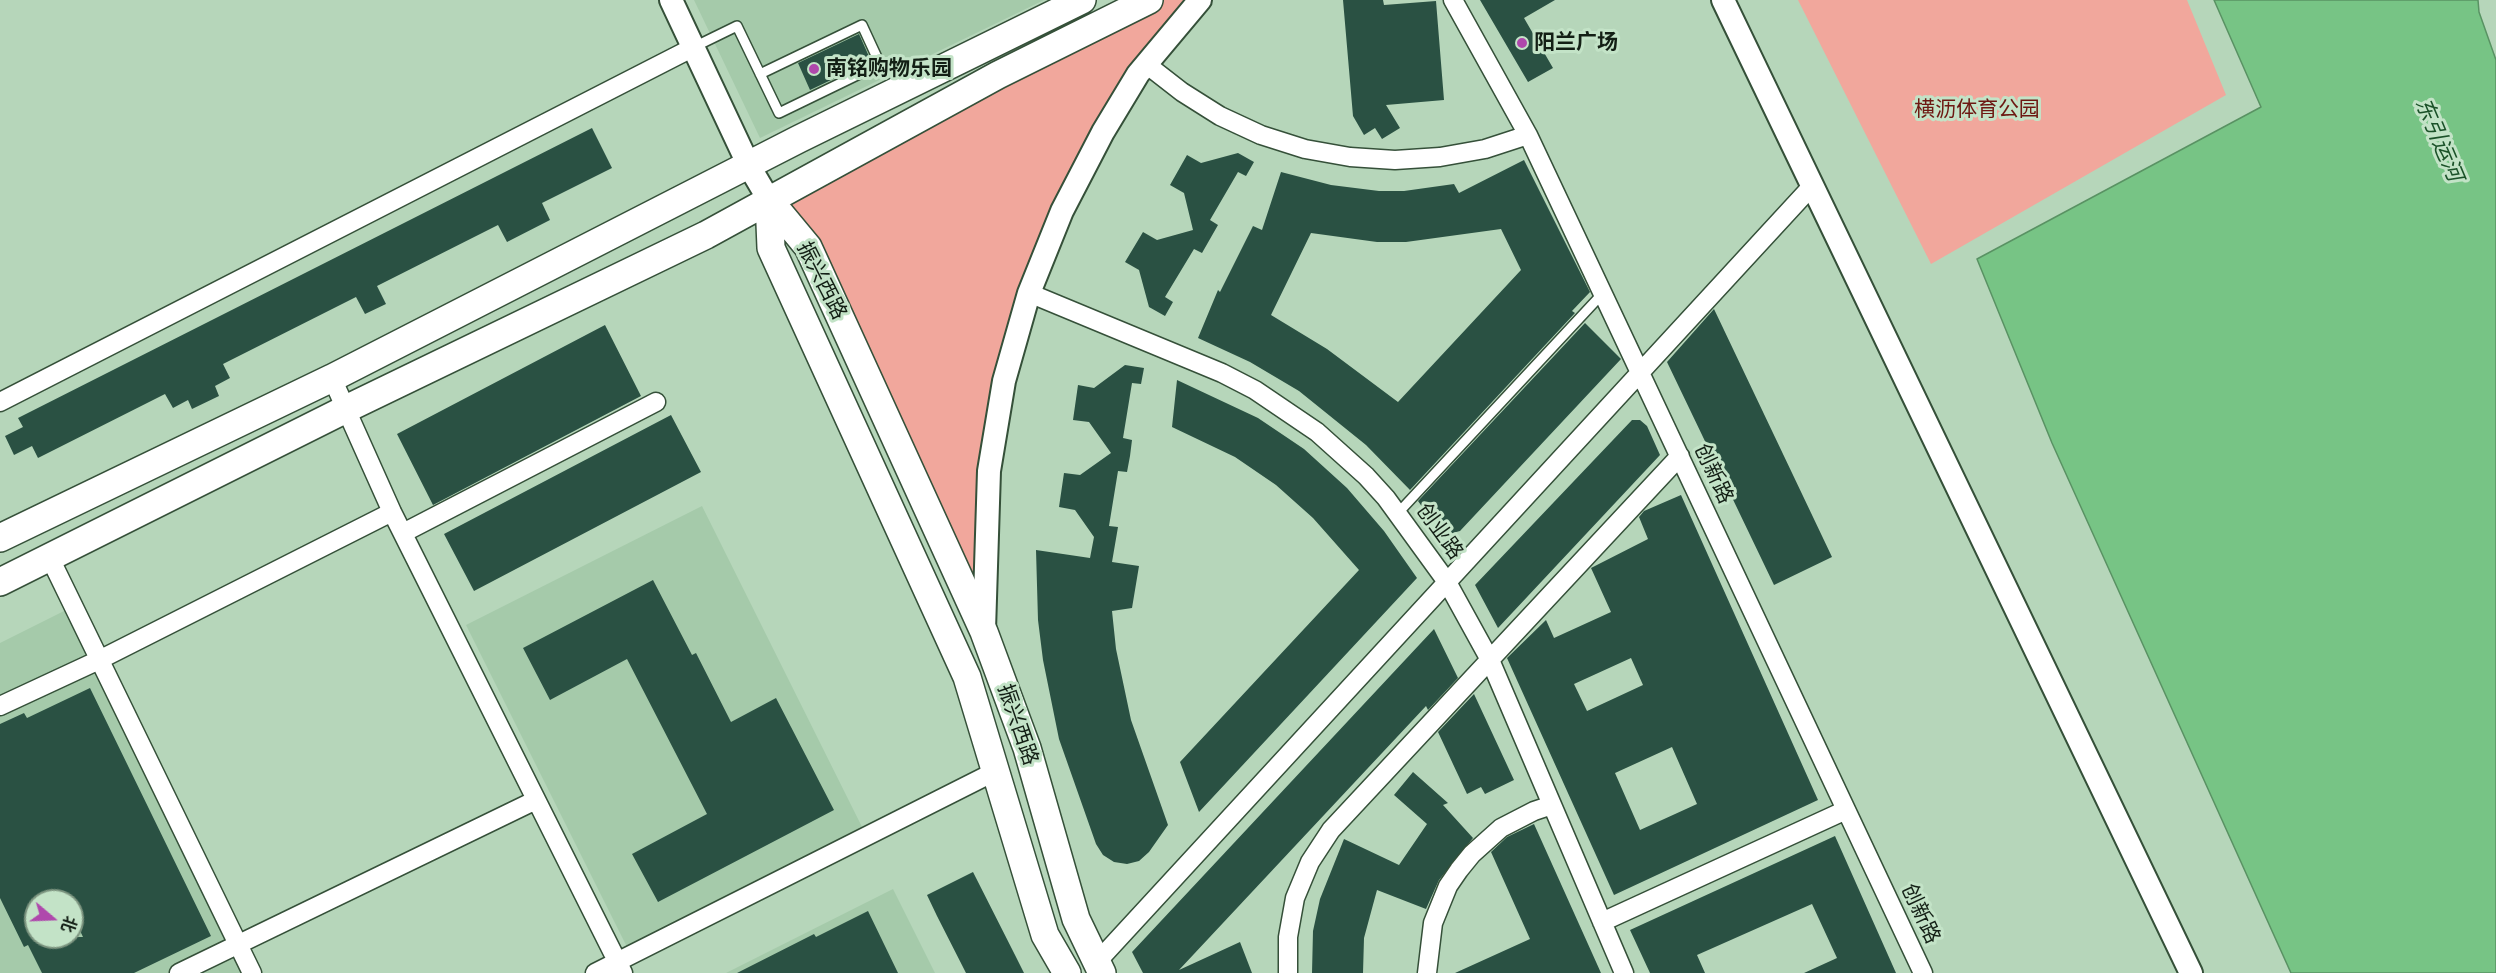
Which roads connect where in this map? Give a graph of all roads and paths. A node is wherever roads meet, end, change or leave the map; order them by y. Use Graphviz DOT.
graph roads {
  1 [pos="671,0"];
  2 [pos="1082,0"];
  3 [pos="1149,0"];
  4 [pos="1200,0"];
  5 [pos="1453,0"];
  6 [pos="1723,0"];
  7 [pos="694,47"];
  8 [pos="1146,64"];
  9 [pos="760,74"];
  10 [pos="1528,135"];
  11 [pos="749,166"];
  12 [pos="1812,186"];
  13 [pos="769,200"];
  14 [pos="1029,293"];
  15 [pos="1603,293"];
  16 [pos="1641,374"];
  17 [pos="332,378"];
  18 [pos="0,402"];
  19 [pos="656,402"];
  20 [pos="348,408"];
  21 [pos="1680,456"];
  22 [pos="392,512"];
  23 [pos="1398,513"];
  24 [pos="403,533"];
  25 [pos="0,538"];
  26 [pos="49,556"];
  27 [pos="0,582"];
  28 [pos="1447,582"];
  29 [pos="984,632"];
  30 [pos="99,660"];
  31 [pos="1490,660"];
  32 [pos="0,706"];
  33 [pos="994,772"];
  34 [pos="536,800"];
  35 [pos="1552,805"];
  36 [pos="1846,810"];
  37 [pos="1602,922"];
  38 [pos="238,944"];
  39 [pos="1100,967"];
  40 [pos="620,968"];
  41 [pos="179,973"];
  42 [pos="252,973"];
  43 [pos="595,973"];
  44 [pos="1067,973"];
  45 [pos="1288,973"];
  46 [pos="1427,973"];
  47 [pos="1624,973"];
  48 [pos="1923,973"];
  49 [pos="2191,973"];
  1 -- 7 [label="street"];
  2 -- 11 [label="main road"];
  3 -- 13 [label="main road"];
  4 -- 8 [label="street"];
  5 -- 10 [label="street, 创新路"];
  6 -- 12 [label="street"];
  7 -- 9 [label="lane"];
  7 -- 11 [label="street"];
  7 -- 18 [label="street"];
  8 -- 10 [label="street"];
  8 -- 14 [label="street"];
  9 -- 9 [label="lane"];
  10 -- 15 [label="street, 创新路"];
  11 -- 13 [label="street"];
  11 -- 17 [label="main road"];
  12 -- 16 [label="street"];
  12 -- 49 [label="street"];
  13 -- 20 [label="main road"];
  13 -- 29 [label="main road, 振兴西路"];
  13 -- 33 [label="main road, 振兴西路"];
  14 -- 23 [label="street, 创业路"];
  14 -- 29 [label="street"];
  15 -- 16 [label="street, 创新路"];
  15 -- 23 [label="lane"];
  16 -- 21 [label="street, 创新路"];
  16 -- 28 [label="street"];
  17 -- 20 [label="street"];
  17 -- 25 [label="main road"];
  19 -- 24 [label="street"];
  20 -- 22 [label="street"];
  20 -- 26 [label="main road"];
  21 -- 31 [label="street"];
  21 -- 36 [label="street, 创新路"];
  22 -- 24 [label="street"];
  22 -- 30 [label="street"];
  23 -- 28 [label="street, 创业路"];
  24 -- 34 [label="street"];
  26 -- 27 [label="main road"];
  26 -- 30 [label="street"];
  28 -- 31 [label="street, 创业路"];
  28 -- 39 [label="street"];
  29 -- 39 [label="main road, 振兴西路"];
  30 -- 32 [label="street"];
  30 -- 38 [label="street"];
  31 -- 35 [label="street, 创业路"];
  31 -- 45 [label="street"];
  33 -- 40 [label="street"];
  33 -- 44 [label="main road, 振兴西路"];
  34 -- 38 [label="street"];
  34 -- 40 [label="street"];
  35 -- 37 [label="street, 创业路"];
  35 -- 46 [label="street"];
  36 -- 37 [label="street"];
  36 -- 48 [label="street, 创新路"];
  37 -- 47 [label="street, 创业路"];
  38 -- 41 [label="street"];
  38 -- 42 [label="street"];
  40 -- 43 [label="street"];
}
